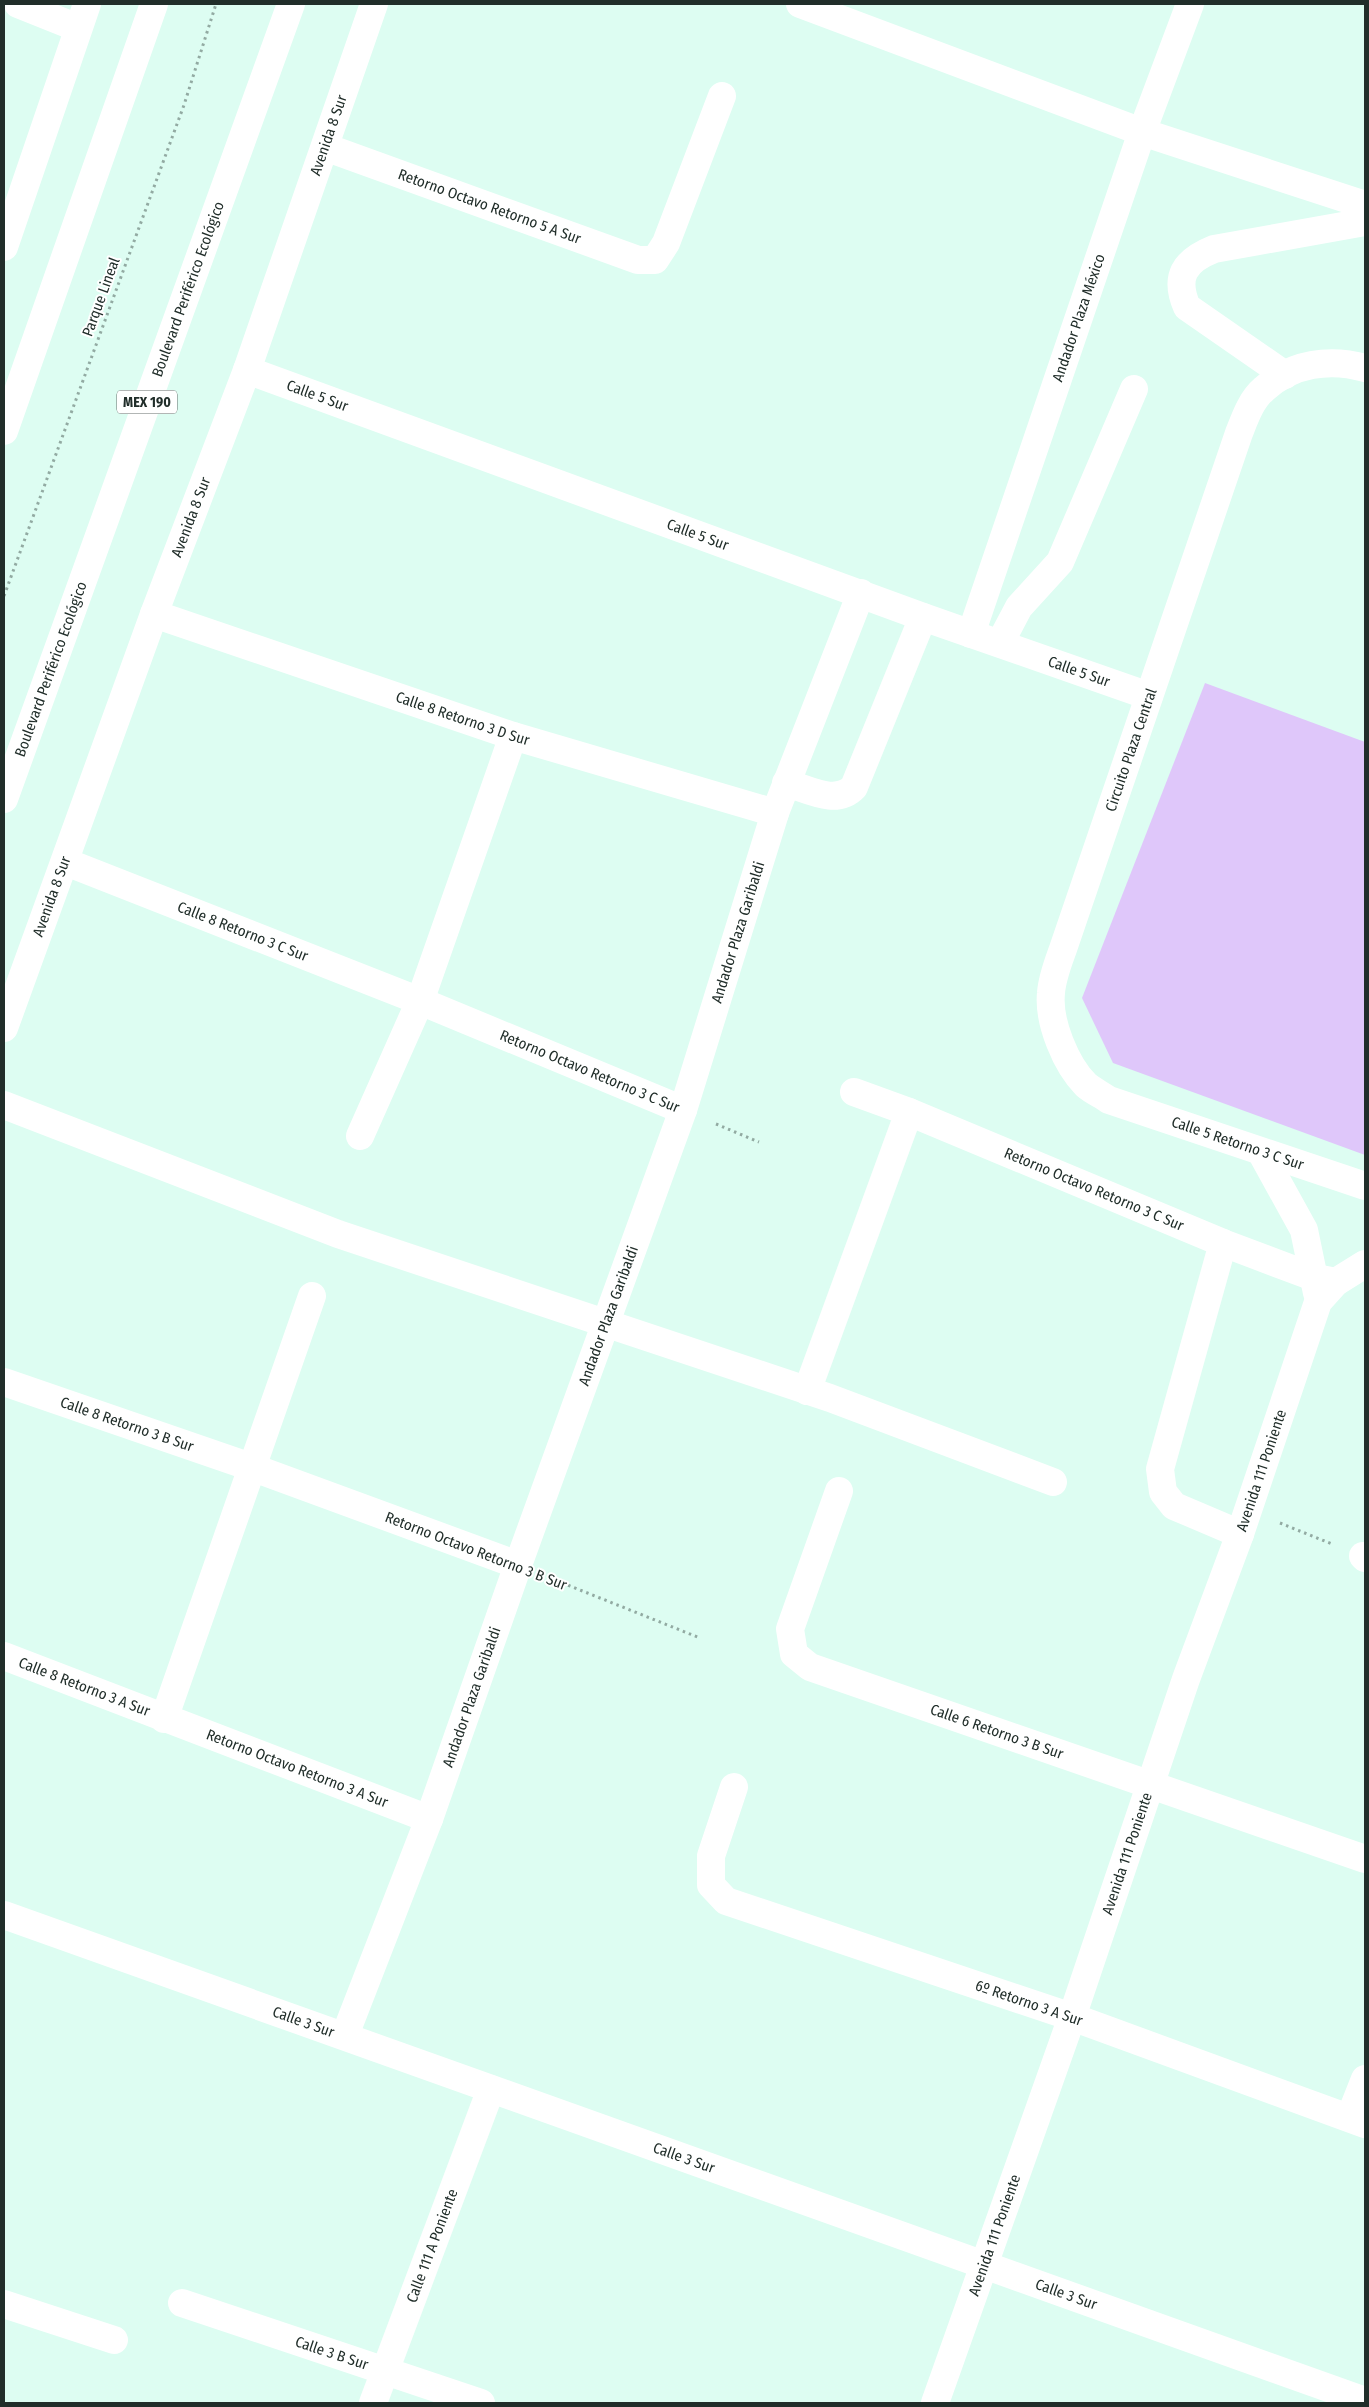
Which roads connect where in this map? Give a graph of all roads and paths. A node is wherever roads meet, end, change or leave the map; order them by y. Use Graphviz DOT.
graph roads {
  1 [pos="18,4"];
  2 [pos="154,4"];
  3 [pos="216,4"];
  4 [pos="291,4"];
  5 [pos="374,4"];
  6 [pos="800,4"];
  7 [pos="1190,4"];
  8 [pos="82,16"];
  9 [pos="722,96"];
  10 [pos="1142,132"];
  11 [pos="325,147"];
  12 [pos="1365,205"];
  13 [pos="1365,222"];
  14 [pos="4,247"];
  15 [pos="1365,368"];
  16 [pos="247,370"];
  17 [pos="1274,382"];
  18 [pos="1134,389"];
  19 [pos="4,431"];
  20 [pos="860,593"];
  21 [pos="4,596"];
  22 [pos="154,614"];
  23 [pos="924,616"];
  24 [pos="971,634"];
  25 [pos="1000,643"];
  26 [pos="1149,696"];
  27 [pos="513,736"];
  28 [pos="786,783"];
  29 [pos="4,800"];
  30 [pos="774,814"];
  31 [pos="66,862"];
  32 [pos="420,1001"];
  33 [pos="4,1028"];
  34 [pos="854,1092"];
  35 [pos="1109,1100"];
  36 [pos="4,1105"];
  37 [pos="683,1110"];
  38 [pos="909,1112"];
  39 [pos="360,1136"];
  40 [pos="759,1142"];
  41 [pos="1261,1152"];
  42 [pos="1365,1186"];
  43 [pos="1223,1243"];
  44 [pos="1365,1264"];
  45 [pos="1323,1287"];
  46 [pos="312,1296"];
  47 [pos="605,1325"];
  48 [pos="4,1382"];
  49 [pos="807,1391"];
  50 [pos="251,1467"];
  51 [pos="1053,1482"];
  52 [pos="839,1491"];
  53 [pos="1243,1522"];
  54 [pos="1364,1557"];
  55 [pos="518,1565"];
  56 [pos="700,1638"];
  57 [pos="4,1656"];
  58 [pos="164,1719"];
  59 [pos="1151,1785"];
  60 [pos="734,1787"];
  61 [pos="429,1819"];
  62 [pos="1365,1859"];
  63 [pos="4,1915"];
  64 [pos="1072,2017"];
  65 [pos="344,2035"];
  66 [pos="1365,2079"];
  67 [pos="491,2089"];
  68 [pos="1358,2121"];
  69 [pos="984,2265"];
  70 [pos="182,2303"];
  71 [pos="4,2304"];
  72 [pos="114,2340"];
  73 [pos="386,2370"];
  74 [pos="1353,2400"];
  75 [pos="373,2403"];
  76 [pos="481,2403"];
  77 [pos="934,2403"];
  1 -- 8 [label="main road"];
  2 -- 19 [label="main road"];
  3 -- 21 [label="path, Parque Lineal"];
  4 -- 29 [label="main road, Boulevard Periférico Ecológico / MEX 190"];
  5 -- 11 [label="main road, Avenida 8 Sur"];
  6 -- 10 [label="main road"];
  7 -- 10 [label="main road, Andador Plaza México"];
  8 -- 14 [label="main road"];
  9 -- 11 [label="main road, Retorno Octavo Retorno 5 A Sur"];
  10 -- 12 [label="main road"];
  10 -- 24 [label="main road, Andador Plaza México"];
  11 -- 16 [label="main road, Avenida 8 Sur"];
  13 -- 17 [label="main road"];
  15 -- 17 [label="main road"];
  16 -- 20 [label="main road, Calle 5 Sur"];
  16 -- 22 [label="main road, Avenida 8 Sur"];
  17 -- 26 [label="main road, Circuito Plaza Central"];
  18 -- 25 [label="main road"];
  20 -- 23 [label="main road, Calle 5 Sur"];
  20 -- 28 [label="main road, Andador Plaza Garibaldi"];
  22 -- 27 [label="main road, Calle 8 Retorno 3 D Sur"];
  22 -- 31 [label="main road, Avenida 8 Sur"];
  23 -- 24 [label="main road, Calle 5 Sur"];
  23 -- 28 [label="main road"];
  24 -- 25 [label="main road, Calle 5 Sur"];
  25 -- 26 [label="main road, Calle 5 Sur"];
  26 -- 35 [label="main road, Circuito Plaza Central"];
  27 -- 30 [label="main road, Calle 8 Retorno 3 D Sur"];
  27 -- 32 [label="main road"];
  28 -- 30 [label="main road, Andador Plaza Garibaldi"];
  30 -- 37 [label="main road, Andador Plaza Garibaldi"];
  31 -- 32 [label="main road, Calle 8 Retorno 3 C Sur"];
  31 -- 33 [label="main road, Avenida 8 Sur"];
  32 -- 37 [label="main road, Retorno Octavo Retorno 3 C Sur"];
  32 -- 39 [label="main road"];
  34 -- 38 [label="main road, Retorno Octavo Retorno 3 C Sur"];
  35 -- 41 [label="main road, Calle 5 Retorno 3 C Sur"];
  36 -- 47 [label="main road"];
  37 -- 40 [label="path, Retorno Octavo Retorno 3 C Sur"];
  37 -- 47 [label="main road, Andador Plaza Garibaldi"];
  38 -- 43 [label="main road, Retorno Octavo Retorno 3 C Sur"];
  38 -- 49 [label="main road"];
  41 -- 42 [label="main road, Calle 5 Retorno 3 C Sur"];
  41 -- 45 [label="main road"];
  43 -- 45 [label="main road, Retorno Octavo Retorno 3 C Sur"];
  43 -- 53 [label="main road"];
  44 -- 45 [label="main road"];
  45 -- 53 [label="main road, Avenida 111 Poniente"];
  46 -- 50 [label="main road"];
  47 -- 49 [label="main road"];
  47 -- 55 [label="main road, Andador Plaza Garibaldi"];
  48 -- 50 [label="main road, Calle 8 Retorno 3 B Sur"];
  49 -- 51 [label="main road"];
  50 -- 55 [label="main road, Retorno Octavo Retorno 3 B Sur"];
  50 -- 58 [label="main road"];
  52 -- 59 [label="main road, Calle 6 Retorno 3 B Sur"];
  53 -- 54 [label="path"];
  53 -- 59 [label="main road, Avenida 111 Poniente"];
  55 -- 56 [label="path, Retorno Octavo Retorno 3 B Sur"];
  55 -- 61 [label="main road, Andador Plaza Garibaldi"];
  57 -- 58 [label="main road, Calle 8 Retorno 3 A Sur"];
  58 -- 61 [label="main road, Retorno Octavo Retorno 3 A Sur"];
  59 -- 62 [label="main road, Calle 6 Retorno 3 B Sur"];
  59 -- 64 [label="main road, Avenida 111 Poniente"];
  60 -- 64 [label="main road, 6º Retorno 3 A Sur"];
  61 -- 65 [label="main road, Andador Plaza Garibaldi"];
  63 -- 65 [label="main road, Calle 3 Sur"];
  64 -- 68 [label="main road, 6º Retorno 3 A Sur"];
  64 -- 69 [label="main road, Avenida 111 Poniente"];
  65 -- 67 [label="main road, Calle 3 Sur"];
  66 -- 68 [label="main road"];
  67 -- 69 [label="main road, Calle 3 Sur"];
  67 -- 73 [label="main road, Calle 111 A Poniente"];
  69 -- 74 [label="main road, Calle 3 Sur"];
  69 -- 77 [label="main road, Avenida 111 Poniente"];
  70 -- 73 [label="main road, Calle 3 B Sur"];
  71 -- 72 [label="main road"];
  73 -- 75 [label="main road, Calle 111 A Poniente"];
  73 -- 76 [label="main road, Calle 3 B Sur"];
}
